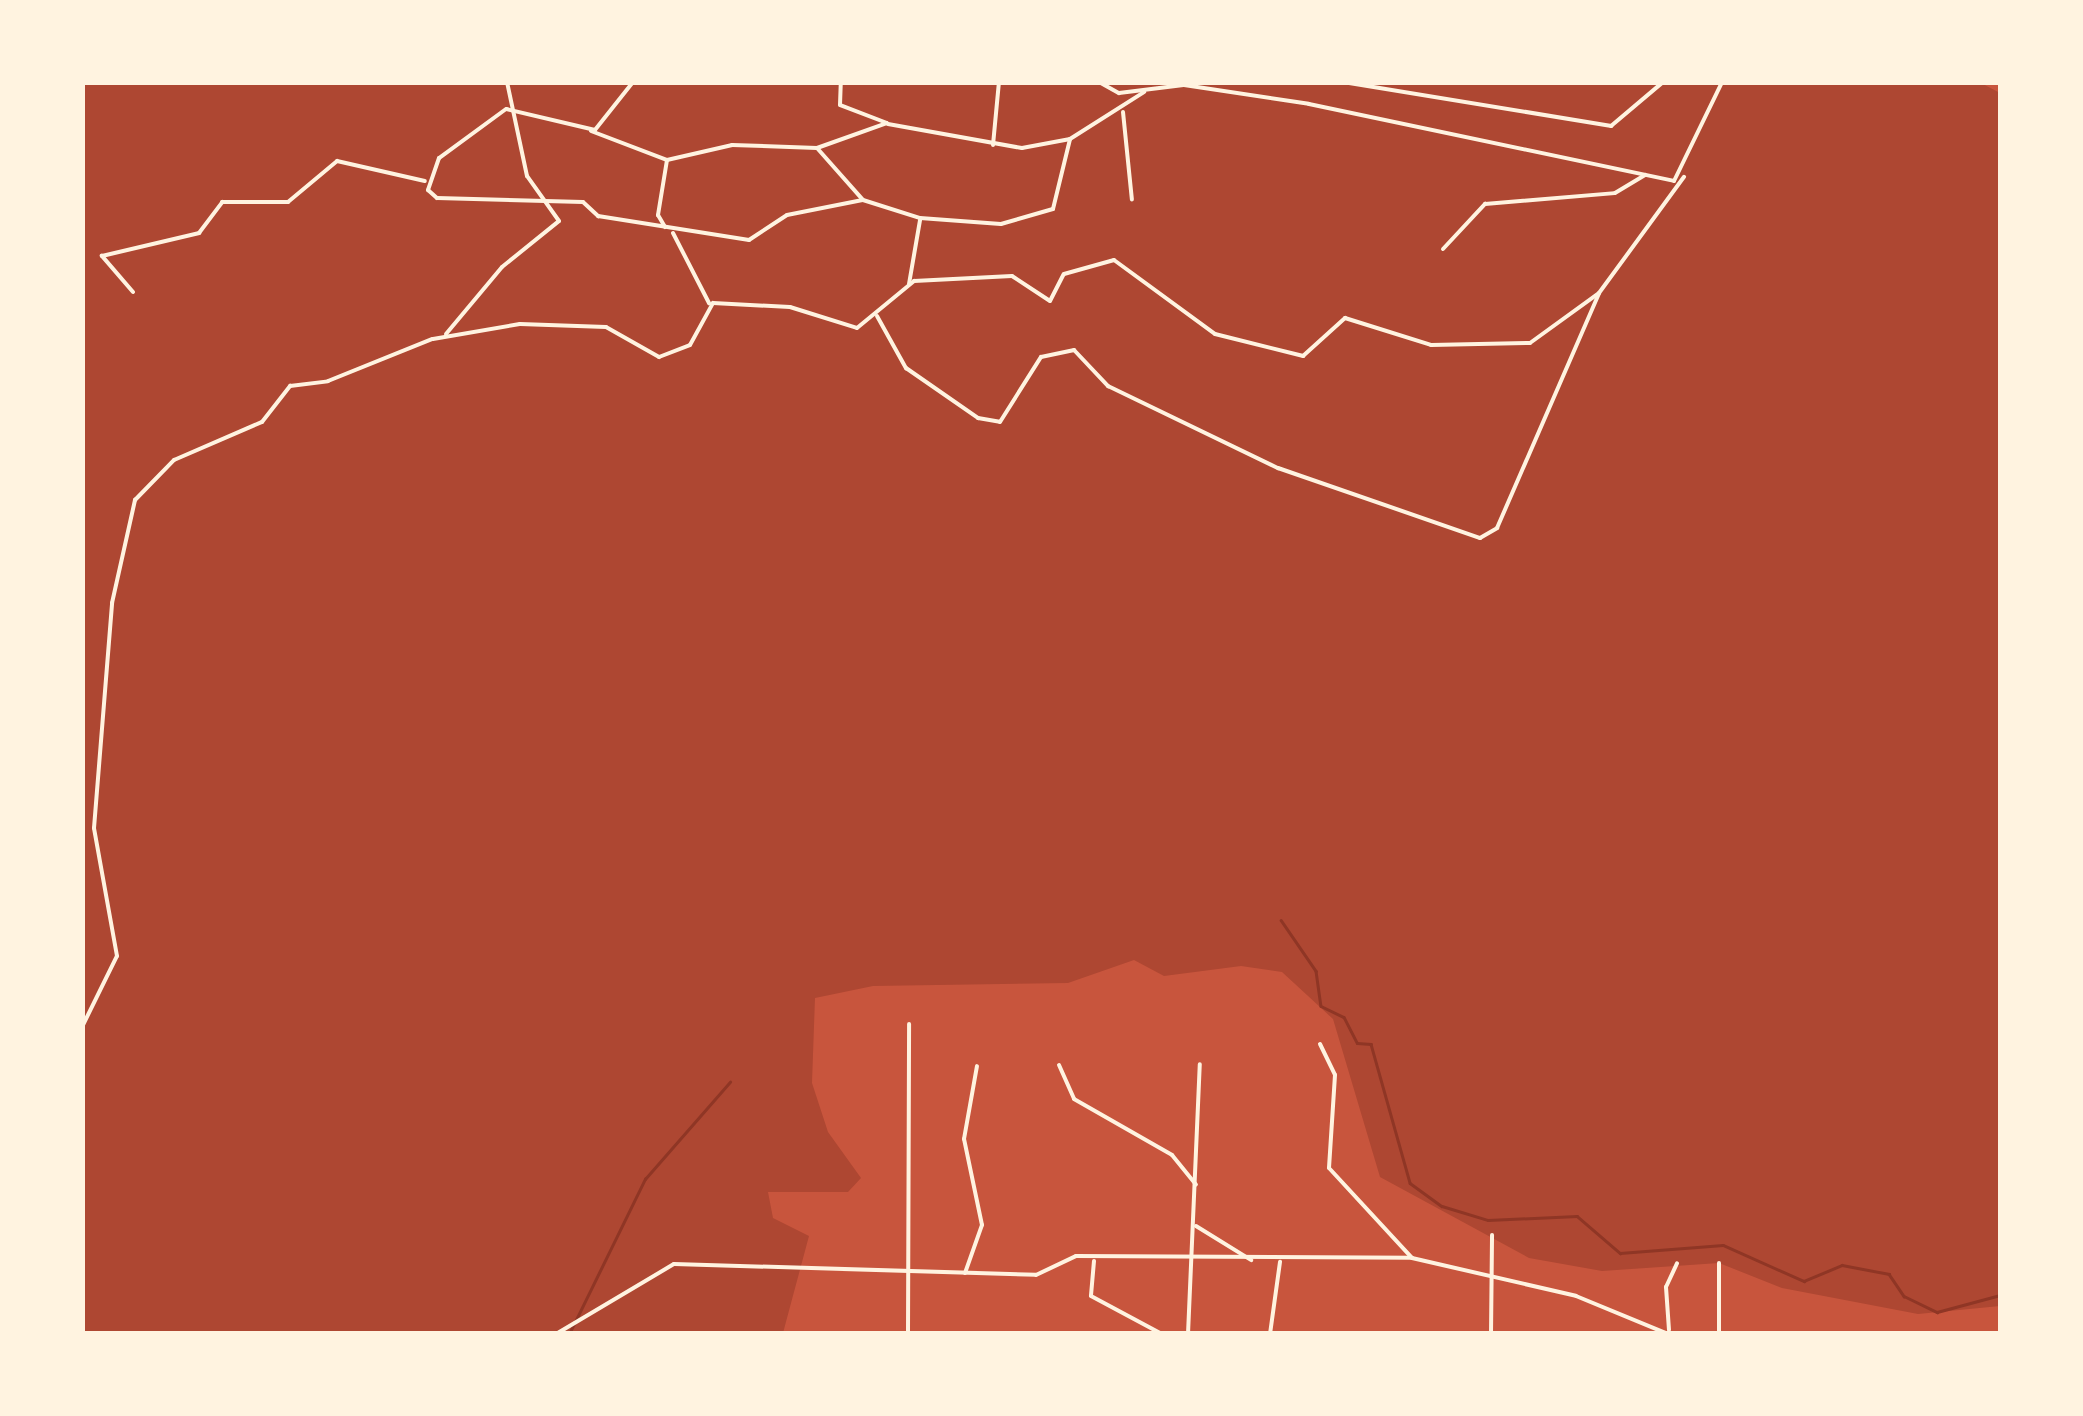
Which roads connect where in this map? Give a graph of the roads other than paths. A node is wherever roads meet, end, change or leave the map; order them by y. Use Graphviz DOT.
graph roads {
  1 [pos="507,82"];
  2 [pos="633,82"];
  3 [pos="842,82"];
  4 [pos="1000,82"];
  5 [pos="1099,82"];
  6 [pos="1344,82"];
  7 [pos="1664,82"];
  8 [pos="1722,82"];
  9 [pos="1144,92"];
  10 [pos="516,106"];
  11 [pos="1122,110"];
  12 [pos="887,124"];
  13 [pos="591,131"];
  14 [pos="1070,138"];
  15 [pos="992,144"];
  16 [pos="817,148"];
  17 [pos="668,160"];
  18 [pos="1645,176"];
  19 [pos="1684,177"];
  20 [pos="426,181"];
  21 [pos="863,200"];
  22 [pos="1132,200"];
  23 [pos="550,204"];
  24 [pos="920,218"];
  25 [pos="668,230"];
  26 [pos="1443,249"];
  27 [pos="908,284"];
  28 [pos="133,292"];
  29 [pos="1599,294"];
  30 [pos="710,304"];
  31 [pos="877,316"];
  32 [pos="432,339"];
  33 [pos="909,1024"];
  34 [pos="82,1027"];
  35 [pos="1320,1044"];
  36 [pos="1200,1064"];
  37 [pos="1059,1065"];
  38 [pos="976,1066"];
  39 [pos="1197,1187"];
  40 [pos="1196,1226"];
  41 [pos="1492,1236"];
  42 [pos="1412,1258"];
  43 [pos="1094,1261"];
  44 [pos="1255,1262"];
  45 [pos="1280,1262"];
  46 [pos="1677,1262"];
  47 [pos="1719,1262"];
  48 [pos="1191,1263"];
  49 [pos="908,1273"];
  50 [pos="964,1275"];
  51 [pos="1489,1276"];
  52 [pos="1668,1332"];
  53 [pos="556,1334"];
  54 [pos="908,1334"];
  55 [pos="1162,1334"];
  56 [pos="1188,1334"];
  57 [pos="1270,1334"];
  58 [pos="1491,1334"];
  59 [pos="1720,1334"];
  1 -- 10 [label="street"];
  2 -- 13 [label="street"];
  3 -- 12 [label="street"];
  4 -- 15 [label="street"];
  5 -- 9 [label="street"];
  6 -- 7 [label="street"];
  8 -- 19 [label="street"];
  9 -- 11 [label="street"];
  9 -- 18 [label="street"];
  10 -- 13 [label="street"];
  10 -- 20 [label="street"];
  10 -- 23 [label="street"];
  11 -- 14 [label="street"];
  11 -- 22 [label="street"];
  12 -- 15 [label="street"];
  12 -- 16 [label="street"];
  13 -- 17 [label="street"];
  14 -- 15 [label="street"];
  14 -- 24 [label="street"];
  16 -- 17 [label="street"];
  16 -- 21 [label="street"];
  17 -- 25 [label="street"];
  18 -- 19 [label="street"];
  18 -- 26 [label="street"];
  19 -- 29 [label="street"];
  20 -- 23 [label="street"];
  20 -- 28 [label="street"];
  21 -- 24 [label="street"];
  21 -- 25 [label="street"];
  23 -- 25 [label="street"];
  23 -- 32 [label="street"];
  24 -- 27 [label="street"];
  25 -- 30 [label="street"];
  27 -- 29 [label="street"];
  27 -- 31 [label="street"];
  29 -- 31 [label="street"];
  30 -- 31 [label="street"];
  30 -- 32 [label="street"];
  32 -- 34 [label="street"];
  33 -- 49 [label="street"];
  35 -- 42 [label="street"];
  36 -- 39 [label="street"];
  37 -- 39 [label="street"];
  38 -- 50 [label="street"];
  39 -- 40 [label="street"];
  40 -- 44 [label="street"];
  40 -- 48 [label="street"];
  41 -- 51 [label="street"];
  42 -- 45 [label="street"];
  42 -- 51 [label="street"];
  43 -- 48 [label="street"];
  43 -- 50 [label="street"];
  43 -- 55 [label="street"];
  44 -- 45 [label="street"];
  44 -- 48 [label="street"];
  45 -- 57 [label="street"];
  46 -- 52 [label="street"];
  47 -- 59 [label="street"];
  48 -- 56 [label="street"];
  49 -- 50 [label="street"];
  49 -- 53 [label="street"];
  49 -- 54 [label="street"];
  51 -- 52 [label="street"];
  51 -- 58 [label="street"];
}
